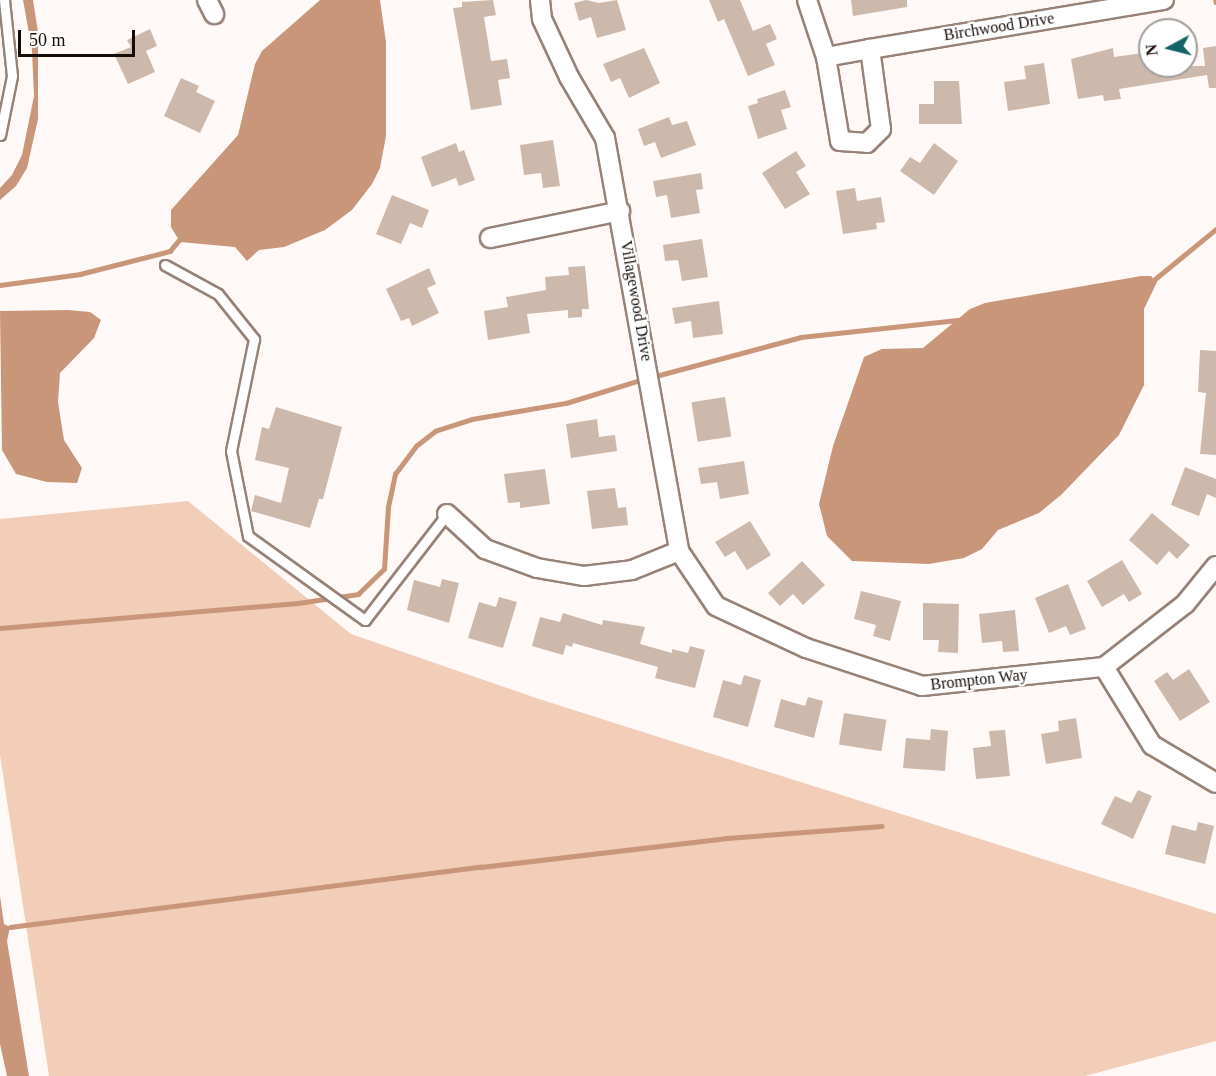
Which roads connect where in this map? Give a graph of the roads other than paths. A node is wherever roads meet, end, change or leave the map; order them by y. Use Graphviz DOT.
graph roads {
  1 [pos="4,0"];
  2 [pos="540,0"];
  3 [pos="807,0"];
  4 [pos="1164,0"];
  5 [pos="870,49"];
  6 [pos="826,57"];
  7 [pos="0,135"];
  8 [pos="621,211"];
  9 [pos="490,238"];
  10 [pos="165,265"];
  11 [pos="447,514"];
  12 [pos="680,551"];
  13 [pos="1216,566"];
  14 [pos="717,606"];
  15 [pos="1104,667"];
  16 [pos="1216,783"];
  1 -- 7 [label="lane"];
  2 -- 8 [label="street, Villagewood Drive"];
  3 -- 6 [label="street"];
  4 -- 5 [label="street, Birchwood Drive"];
  5 -- 6 [label="street, Birchwood Drive"];
  5 -- 6 [label="street"];
  8 -- 9 [label="street"];
  8 -- 12 [label="street, Villagewood Drive"];
  10 -- 11 [label="lane"];
  11 -- 12 [label="street"];
  12 -- 14 [label="street, Villagewood Drive"];
  13 -- 15 [label="street"];
  14 -- 15 [label="street, Brompton Way"];
  15 -- 16 [label="street"];
}
